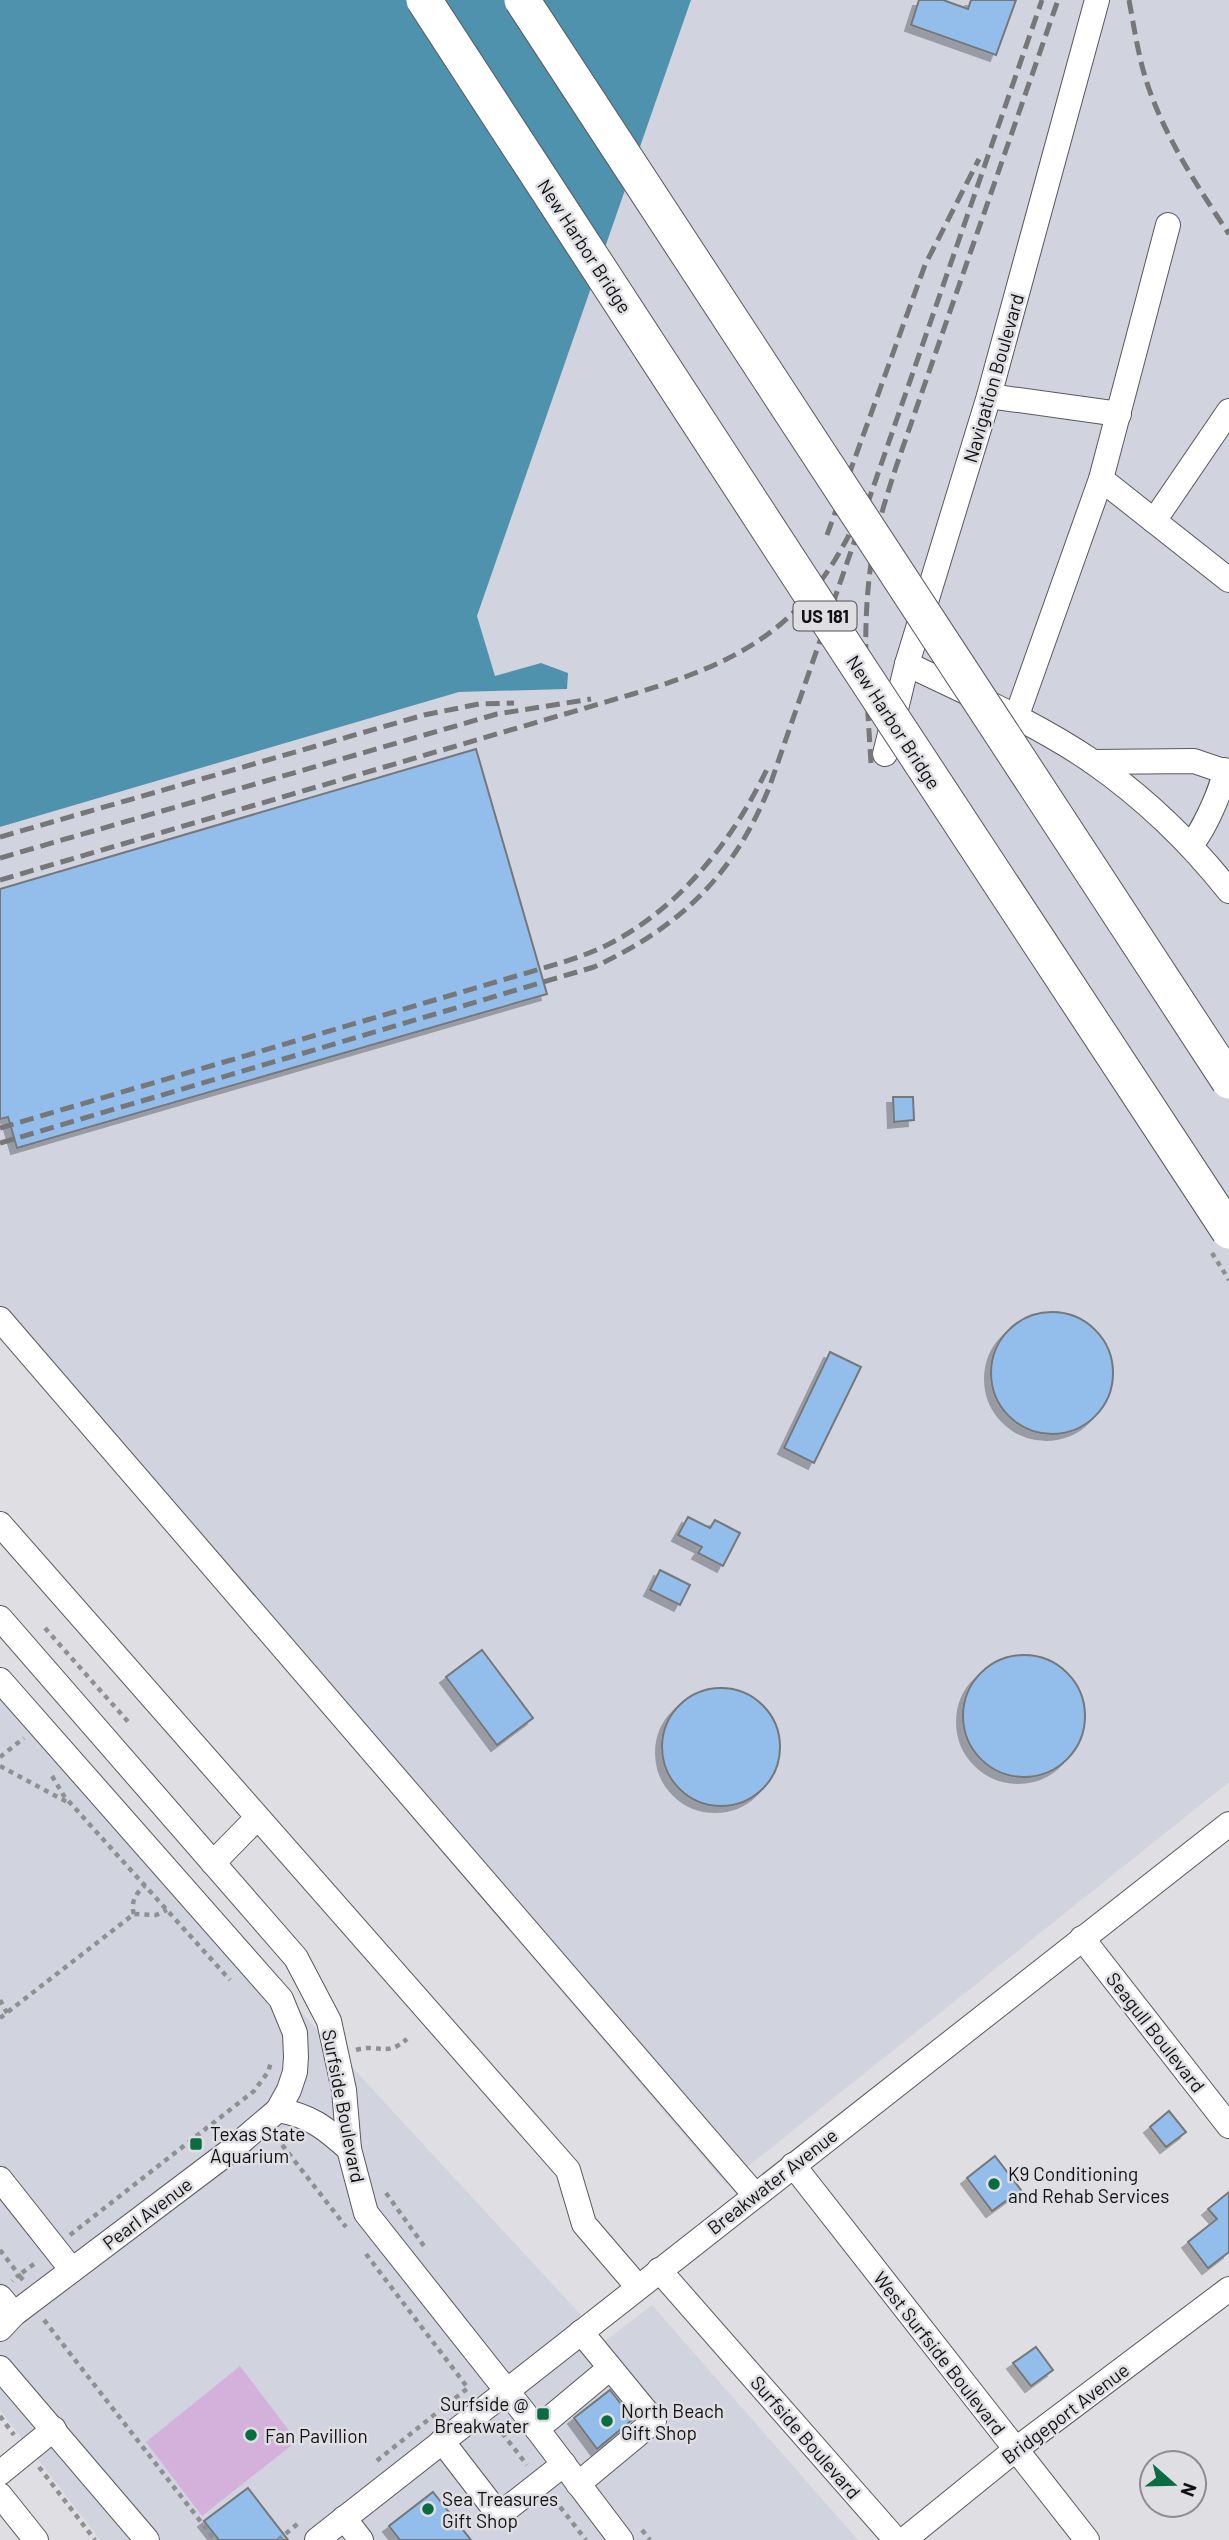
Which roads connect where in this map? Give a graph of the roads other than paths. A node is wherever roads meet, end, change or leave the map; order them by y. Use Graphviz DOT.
graph roads {
  1 [pos="424,0"];
  2 [pos="522,0"];
  3 [pos="1097,0"];
  4 [pos="1168,225"];
  5 [pos="989,396"];
  6 [pos="1229,411"];
  7 [pos="1119,414"];
  8 [pos="1101,479"];
  9 [pos="1154,521"];
  10 [pos="1229,580"];
  11 [pos="907,664"];
  12 [pos="1016,718"];
  13 [pos="885,754"];
  14 [pos="1093,762"];
  15 [pos="1226,772"];
  16 [pos="1190,845"];
  17 [pos="1229,891"];
  18 [pos="1229,1081"];
  19 [pos="1229,1231"];
  20 [pos="0,1319"];
  21 [pos="0,1524"];
  22 [pos="0,1618"];
  23 [pos="0,1680"];
  24 [pos="257,1818"];
  25 [pos="1229,1824"];
  26 [pos="214,1863"];
  27 [pos="1082,1938"];
  28 [pos="278,2110"];
  29 [pos="1229,2126"];
  30 [pos="349,2148"];
  31 [pos="793,2165"];
  32 [pos="0,2179"];
  33 [pos="755,2195"];
  34 [pos="72,2270"];
  35 [pos="659,2270"];
  36 [pos="638,2287"];
  37 [pos="1229,2289"];
  38 [pos="5,2306"];
  39 [pos="581,2332"];
  40 [pos="0,2368"];
  41 [pos="610,2368"];
  42 [pos="507,2390"];
  43 [pos="54,2429"];
  44 [pos="537,2429"];
  45 [pos="442,2441"];
  46 [pos="1015,2450"];
  47 [pos="0,2473"];
  48 [pos="571,2474"];
  49 [pos="0,2495"];
  50 [pos="344,2518"];
  51 [pos="628,2530"];
  52 [pos="36,2540"];
  53 [pos="146,2540"];
  54 [pos="317,2540"];
  55 [pos="361,2540"];
  56 [pos="897,2540"];
  57 [pos="904,2540"];
  58 [pos="1087,2540"];
  1 -- 19 [label="highway, New Harbor Bridge / US 181, bridge"];
  2 -- 18 [label="highway, bridge"];
  3 -- 5 [label="street, Navigation Boulevard"];
  4 -- 7 [label="street"];
  5 -- 7 [label="street"];
  5 -- 11 [label="street, Navigation Boulevard"];
  6 -- 9 [label="street"];
  7 -- 8 [label="street"];
  8 -- 9 [label="street"];
  8 -- 12 [label="street"];
  9 -- 10 [label="street"];
  11 -- 12 [label="street"];
  11 -- 13 [label="street, Navigation Boulevard"];
  12 -- 14 [label="street"];
  14 -- 15 [label="street"];
  14 -- 16 [label="street"];
  15 -- 16 [label="street"];
  16 -- 17 [label="street"];
  20 -- 33 [label="street"];
  21 -- 24 [label="street"];
  22 -- 26 [label="street, Surfside Boulevard"];
  23 -- 28 [label="street, Surfside Boulevard"];
  24 -- 26 [label="street"];
  24 -- 36 [label="street"];
  25 -- 27 [label="street, Breakwater Avenue"];
  26 -- 30 [label="street, Surfside Boulevard"];
  27 -- 29 [label="street, Seagull Boulevard"];
  27 -- 31 [label="street, Breakwater Avenue"];
  28 -- 30 [label="street"];
  28 -- 34 [label="street, Pearl Avenue"];
  30 -- 42 [label="street, Surfside Boulevard"];
  31 -- 33 [label="street, Breakwater Avenue"];
  31 -- 46 [label="street, West Surfside Boulevard"];
  32 -- 34 [label="street"];
  33 -- 35 [label="street, Breakwater Avenue"];
  34 -- 38 [label="street, Pearl Avenue"];
  35 -- 36 [label="street, Breakwater Avenue"];
  35 -- 56 [label="street, Surfside Boulevard"];
  36 -- 39 [label="street, Breakwater Avenue"];
  37 -- 46 [label="street, Bridgeport Avenue"];
  39 -- 41 [label="street"];
  39 -- 42 [label="street, Breakwater Avenue"];
  40 -- 43 [label="street"];
  41 -- 44 [label="street"];
  41 -- 48 [label="street"];
  42 -- 44 [label="street, Surfside Boulevard"];
  42 -- 45 [label="street, Breakwater Avenue"];
  43 -- 47 [label="street"];
  43 -- 53 [label="street"];
  44 -- 48 [label="street, Surfside Boulevard"];
  45 -- 48 [label="street"];
  45 -- 50 [label="street, Breakwater Avenue"];
  46 -- 57 [label="street, Bridgeport Avenue"];
  46 -- 58 [label="street, West Surfside Boulevard"];
  48 -- 51 [label="street, Surfside Boulevard"];
  49 -- 52 [label="street"];
  50 -- 54 [label="street, Breakwater Avenue"];
  50 -- 55 [label="street"];
}
